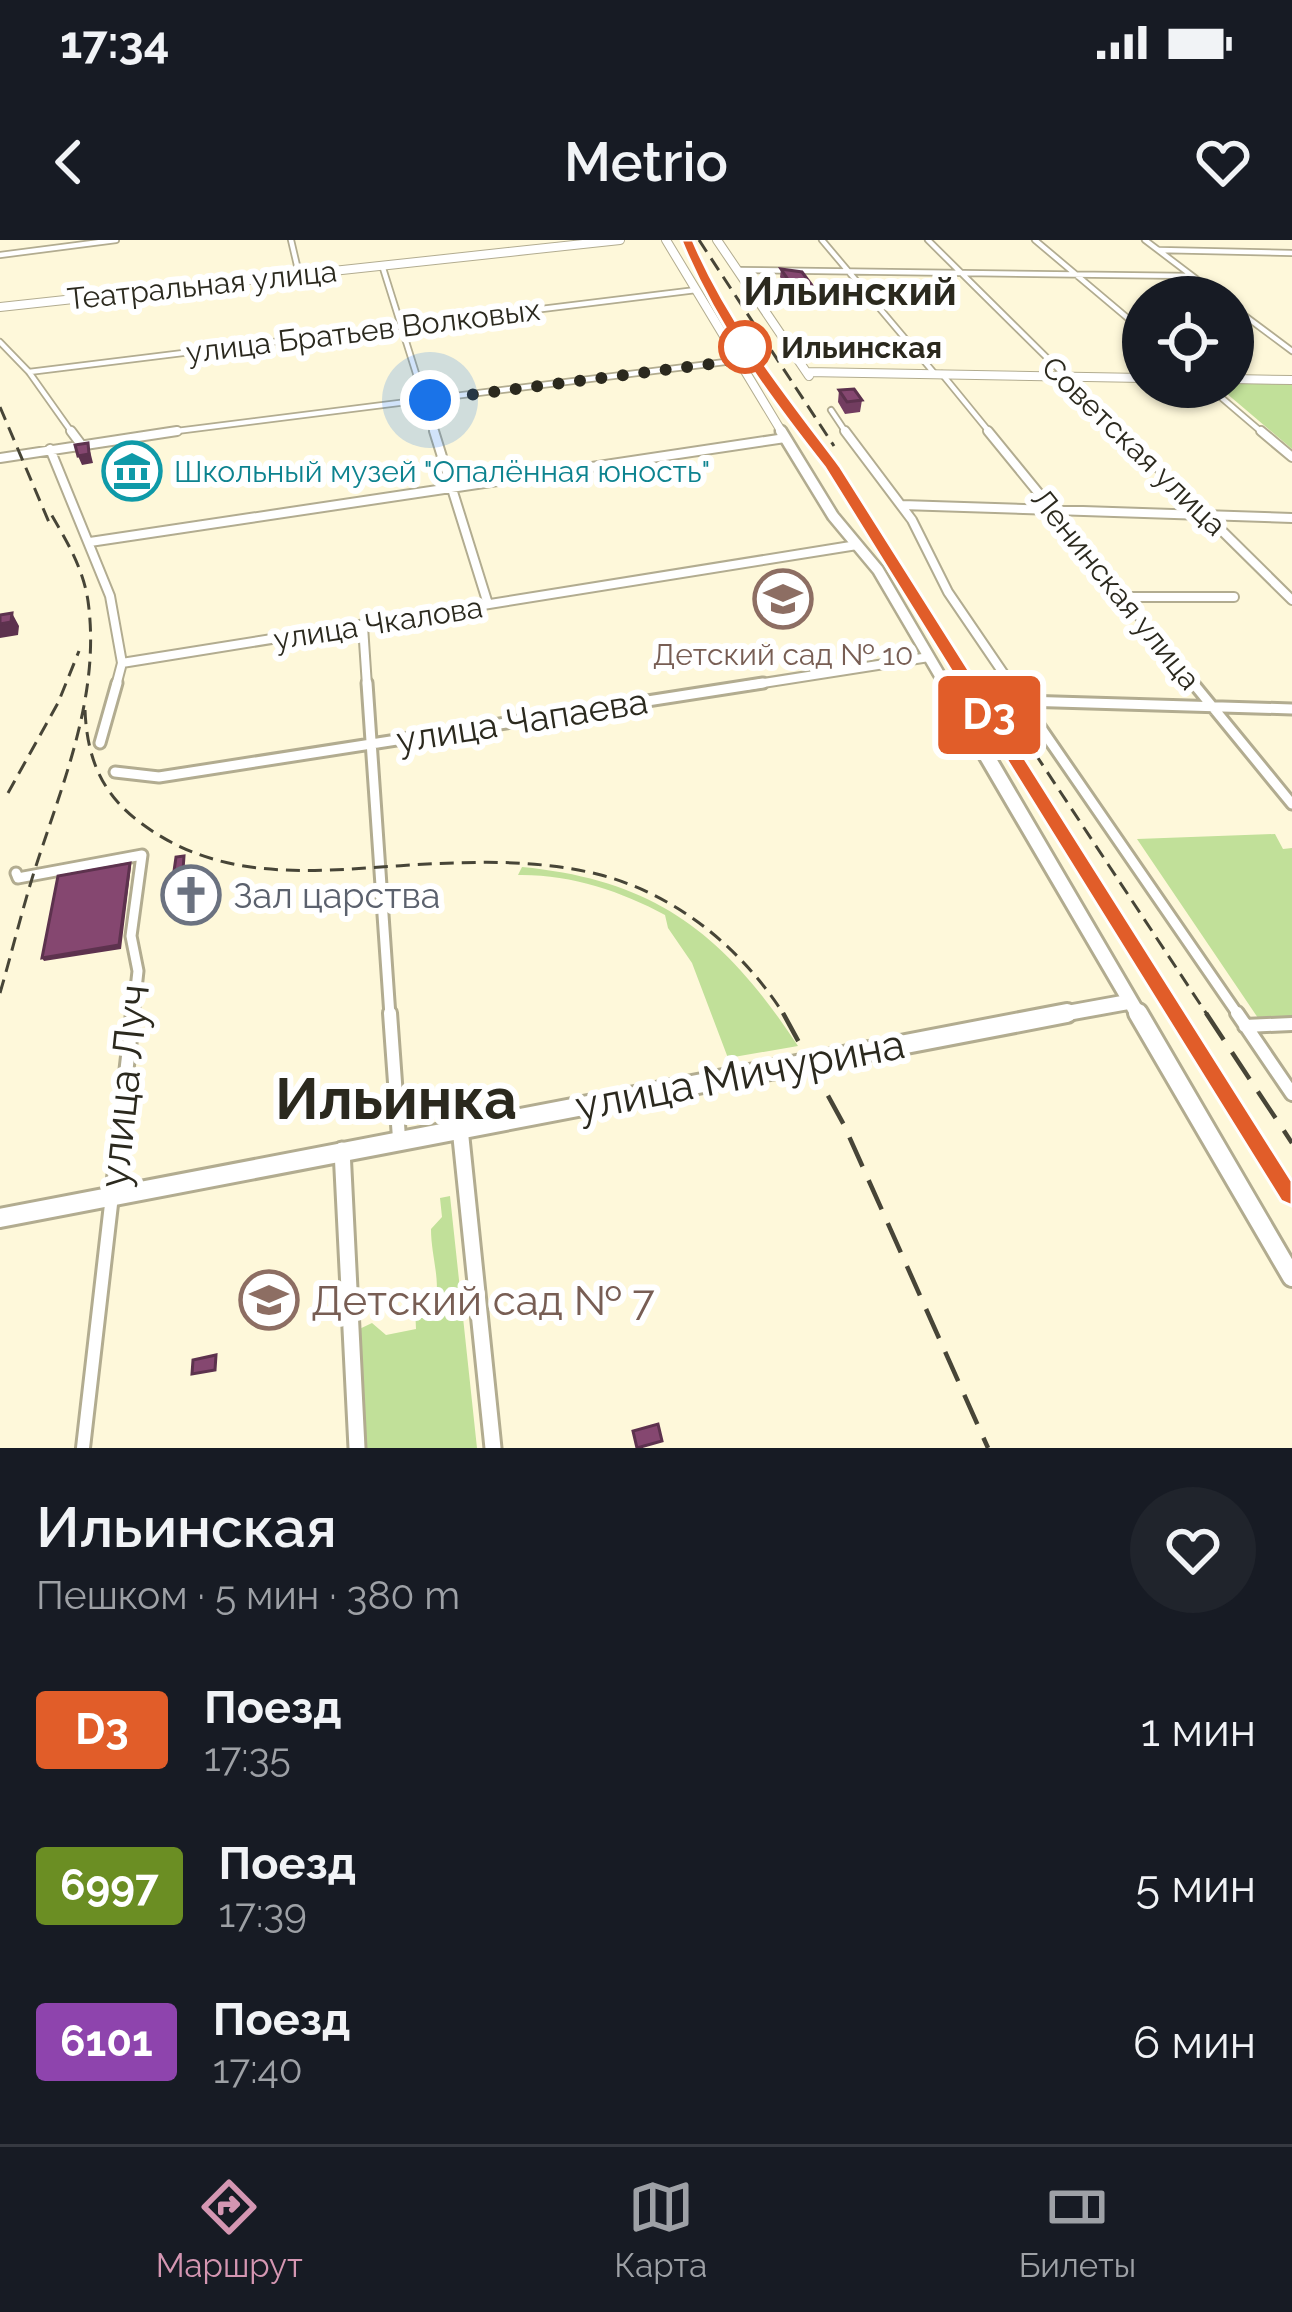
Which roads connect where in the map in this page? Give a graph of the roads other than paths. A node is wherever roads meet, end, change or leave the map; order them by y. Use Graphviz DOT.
graph roads {
  1 [pos="19,240"];
  2 [pos="110,240"];
  3 [pos="290,240"];
  4 [pos="620,240"];
  5 [pos="665,240"];
  6 [pos="717,240"];
  7 [pos="822,240"];
  8 [pos="928,240"];
  9 [pos="1035,240"];
  10 [pos="1145,240"];
  11 [pos="1159,250"];
  12 [pos="19,253"];
  13 [pos="1292,253"];
  14 [pos="0,255"];
  15 [pos="382,266"];
  16 [pos="738,270"];
  17 [pos="849,272"];
  18 [pos="299,274"];
  19 [pos="961,274"];
  20 [pos="1077,276"];
  21 [pos="1122,276"];
  22 [pos="1192,276"];
  23 [pos="696,290"];
  24 [pos="0,307"];
  25 [pos="1122,314"];
  26 [pos="1254,323"];
  27 [pos="403,327"];
  28 [pos="0,343"];
  29 [pos="1292,351"];
  30 [pos="741,360"];
  31 [pos="29,372"];
  32 [pos="938,374"];
  33 [pos="1060,376"];
  34 [pos="1122,377"];
  35 [pos="1254,379"];
  36 [pos="1292,380"];
  37 [pos="425,400"];
  38 [pos="1234,408"];
  39 [pos="832,410"];
  40 [pos="784,438"];
  41 [pos="80,443"];
  42 [pos="50,448"];
  43 [pos="0,458"];
  44 [pos="1292,458"];
  45 [pos="452,491"];
  46 [pos="902,506"];
  47 [pos="1051,510"];
  48 [pos="1206,515"];
  49 [pos="1292,518"];
  50 [pos="90,542"];
  51 [pos="857,545"];
  52 [pos="1124,597"];
  53 [pos="1234,597"];
  54 [pos="1292,599"];
  55 [pos="488,604"];
  56 [pos="363,626"];
  57 [pos="929,657"];
  58 [pos="122,663"];
  59 [pos="1023,701"];
  60 [pos="1213,707"];
  61 [pos="1292,709"];
  62 [pos="100,743"];
  63 [pos="371,744"];
  64 [pos="115,772"];
  65 [pos="1292,804"];
  66 [pos="16,873"];
  67 [pos="1128,1002"];
  68 [pos="1292,1024"];
  69 [pos="1245,1025"];
  70 [pos="1292,1094"];
  71 [pos="460,1127"];
  72 [pos="399,1138"];
  73 [pos="342,1149"];
  74 [pos="112,1194"];
  75 [pos="0,1218"];
  76 [pos="1292,1276"];
  77 [pos="83,1448"];
  78 [pos="357,1448"];
  79 [pos="493,1448"];
  1 -- 12 [label="street"];
  2 -- 12 [label="street"];
  3 -- 18 [label="street"];
  4 -- 15 [label="street, Театральная улица"];
  5 -- 23 [label="main road"];
  6 -- 16 [label="main road"];
  7 -- 17 [label="street, Ленинская улица"];
  8 -- 19 [label="street, Советская улица"];
  9 -- 20 [label="street"];
  10 -- 11 [label="street"];
  11 -- 13 [label="street"];
  11 -- 22 [label="street"];
  12 -- 14 [label="street"];
  15 -- 18 [label="street, Театральная улица"];
  15 -- 27 [label="street"];
  16 -- 17 [label="street"];
  16 -- 32 [label="main road"];
  17 -- 19 [label="street"];
  17 -- 32 [label="street, Ленинская улица"];
  18 -- 24 [label="street, Театральная улица"];
  19 -- 20 [label="street"];
  19 -- 33 [label="street, Советская улица"];
  20 -- 21 [label="street"];
  20 -- 25 [label="street"];
  23 -- 27 [label="street, улица Братьев Волковых"];
  23 -- 30 [label="main road"];
  26 -- 29 [label="street"];
  27 -- 31 [label="street, улица Братьев Волковых"];
  27 -- 37 [label="street"];
  28 -- 31 [label="street"];
  30 -- 37 [label="street"];
  30 -- 40 [label="main road"];
  31 -- 41 [label="street"];
  32 -- 33 [label="main road"];
  32 -- 47 [label="street, Ленинская улица"];
  33 -- 34 [label="main road"];
  33 -- 48 [label="street, Советская улица"];
  35 -- 36 [label="main road"];
  37 -- 41 [label="street"];
  37 -- 45 [label="street"];
  38 -- 44 [label="street"];
  39 -- 46 [label="street"];
  40 -- 45 [label="street"];
  40 -- 51 [label="main road"];
  41 -- 42 [label="street"];
  42 -- 43 [label="street"];
  42 -- 50 [label="street"];
  45 -- 50 [label="street"];
  45 -- 55 [label="street"];
  46 -- 47 [label="street"];
  46 -- 59 [label="street"];
  47 -- 48 [label="street"];
  47 -- 52 [label="street, Ленинская улица"];
  48 -- 49 [label="street"];
  48 -- 54 [label="street, Советская улица"];
  50 -- 58 [label="street"];
  51 -- 55 [label="street, улица Чкалова"];
  51 -- 57 [label="main road"];
  52 -- 53 [label="street"];
  52 -- 60 [label="street, Ленинская улица"];
  55 -- 56 [label="street, улица Чкалова"];
  56 -- 58 [label="street, улица Чкалова"];
  56 -- 63 [label="street"];
  57 -- 63 [label="street, улица Чапаева"];
  57 -- 67 [label="main road"];
  58 -- 62 [label="street"];
  59 -- 60 [label="street"];
  59 -- 69 [label="street"];
  60 -- 61 [label="street"];
  60 -- 65 [label="street, Ленинская улица"];
  63 -- 64 [label="street, улица Чапаева"];
  63 -- 72 [label="street"];
  66 -- 74 [label="street, улица Луч"];
  67 -- 71 [label="main road, улица Мичурина"];
  67 -- 76 [label="main road"];
  68 -- 69 [label="street"];
  69 -- 70 [label="street"];
  71 -- 72 [label="main road, улица Мичурина"];
  71 -- 79 [label="street"];
  72 -- 73 [label="main road, улица Мичурина"];
  73 -- 74 [label="main road, улица Мичурина"];
  73 -- 78 [label="street"];
  74 -- 75 [label="main road, улица Мичурина"];
  74 -- 77 [label="street, улица Луч"];
}
